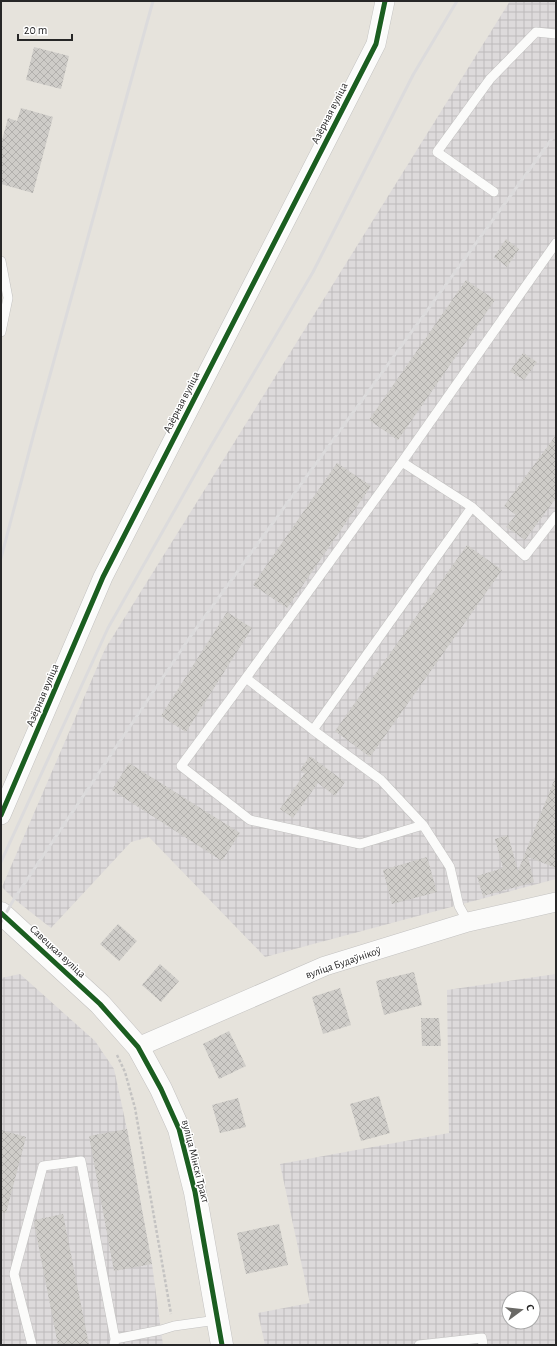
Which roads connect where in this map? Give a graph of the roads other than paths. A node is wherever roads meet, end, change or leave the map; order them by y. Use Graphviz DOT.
graph roads {
  1 [pos="385,1"];
  2 [pos="556,34"];
  3 [pos="494,192"];
  4 [pos="556,243"];
  5 [pos="1,261"];
  6 [pos="1,332"];
  7 [pos="402,462"];
  8 [pos="472,507"];
  9 [pos="556,516"];
  10 [pos="246,678"];
  11 [pos="313,730"];
  12 [pos="1,815"];
  13 [pos="423,825"];
  14 [pos="556,902"];
  15 [pos="1,913"];
  16 [pos="468,922"];
  17 [pos="100,1004"];
  18 [pos="138,1047"];
  19 [pos="217,1320"];
  20 [pos="115,1342"];
  21 [pos="32,1345"];
  22 [pos="222,1345"];
  23 [pos="419,1345"];
  24 [pos="483,1345"];
  1 -- 12 [label="street, Азёрная вуліца"];
  2 -- 3 [label="lane"];
  4 -- 7 [label="lane"];
  5 -- 6 [label="lane"];
  7 -- 8 [label="lane"];
  7 -- 10 [label="lane"];
  8 -- 9 [label="lane"];
  8 -- 11 [label="lane"];
  10 -- 11 [label="lane"];
  10 -- 13 [label="lane"];
  11 -- 13 [label="lane"];
  13 -- 16 [label="lane"];
  14 -- 16 [label="street, вуліца Будаўнікоў"];
  15 -- 17 [label="street, Савецкая вуліца"];
  16 -- 18 [label="street, вуліца Будаўнікоў"];
  17 -- 18 [label="street, вуліца Мінскі Тракт"];
  18 -- 19 [label="street, вуліца Мінскі Тракт"];
  19 -- 20 [label="lane"];
  19 -- 22 [label="street, вуліца Мінскі Тракт"];
  20 -- 21 [label="lane"];
  23 -- 24 [label="lane"];
}
